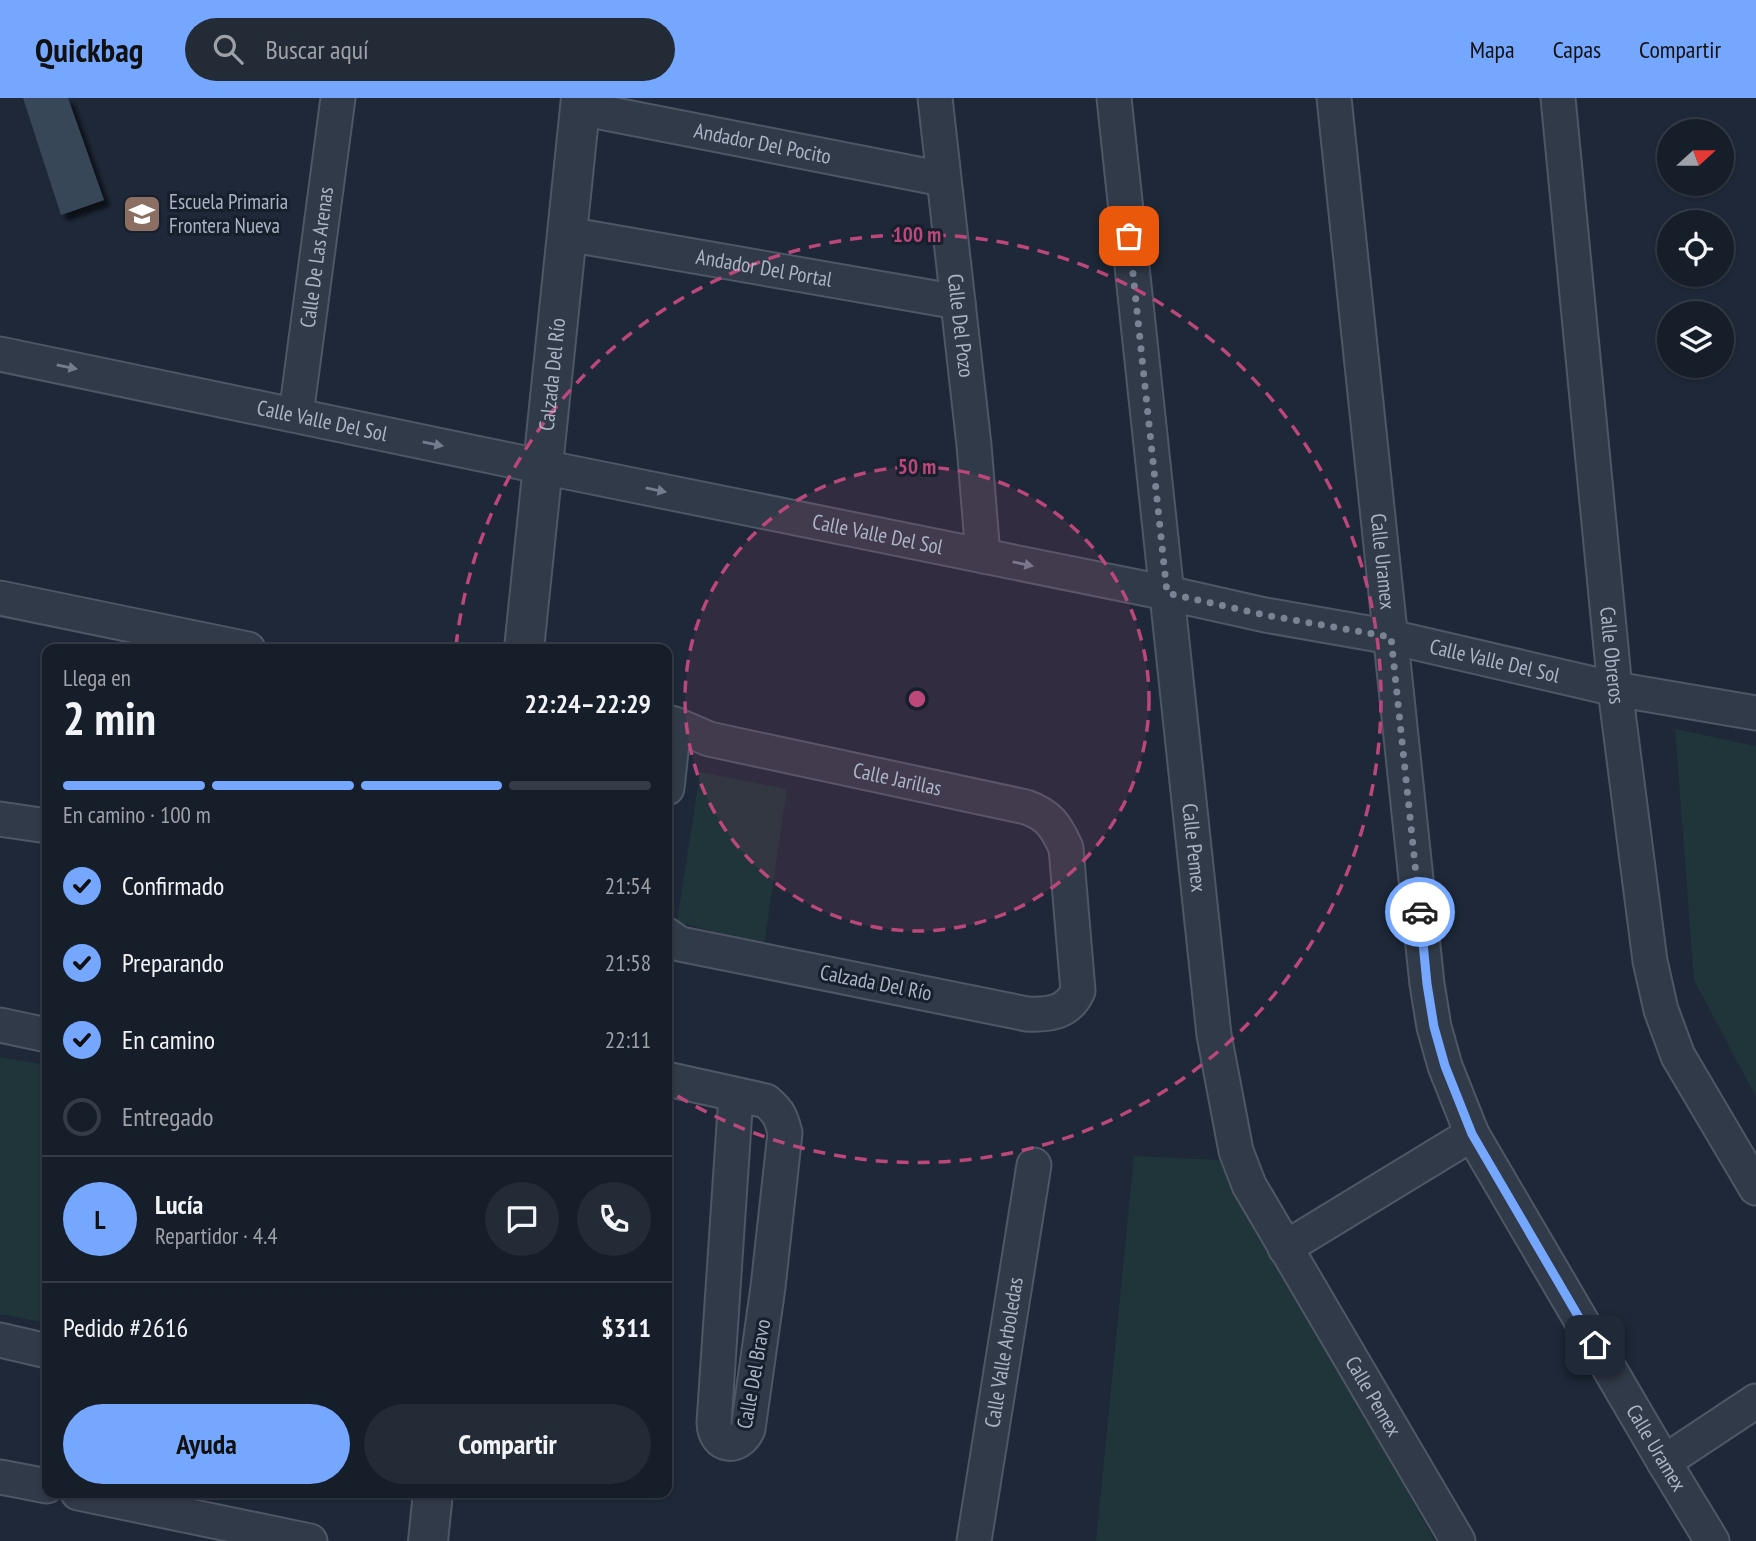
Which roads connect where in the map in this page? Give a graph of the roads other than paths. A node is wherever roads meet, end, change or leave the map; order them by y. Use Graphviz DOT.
graph roads {
  1 [pos="338,98"];
  2 [pos="934,98"];
  3 [pos="1114,98"];
  4 [pos="1334,98"];
  5 [pos="1558,98"];
  6 [pos="580,103"];
  7 [pos="943,178"];
  8 [pos="567,234"];
  9 [pos="958,302"];
  10 [pos="0,354"];
  11 [pos="296,415"];
  12 [pos="544,467"];
  13 [pos="983,556"];
  14 [pos="1167,593"];
  15 [pos="0,598"];
  16 [pos="1391,637"];
  17 [pos="224,644"];
  18 [pos="525,644"];
  19 [pos="1615,689"];
  20 [pos="1756,713"];
  21 [pos="672,734"];
  22 [pos="0,819"];
  23 [pos="42,825"];
  24 [pos="672,938"];
  25 [pos="1078,991"];
  26 [pos="0,1025"];
  27 [pos="42,1034"];
  28 [pos="672,1080"];
  29 [pos="736,1095"];
  30 [pos="1472,1134"];
  31 [pos="1034,1165"];
  32 [pos="1756,1188"];
  33 [pos="1285,1248"];
  34 [pos="0,1340"];
  35 [pos="42,1350"];
  36 [pos="1756,1401"];
  37 [pos="1664,1462"];
  38 [pos="0,1477"];
  39 [pos="42,1485"];
  40 [pos="102,1498"];
  41 [pos="432,1498"];
  42 [pos="310,1541"];
  43 [pos="428,1541"];
  44 [pos="974,1541"];
  45 [pos="1458,1541"];
  46 [pos="1712,1541"];
  1 -- 11 [label="street, Calle De Las Arenas"];
  2 -- 7 [label="street, Calle Del Pozo"];
  3 -- 14 [label="street, Calle Pemex"];
  4 -- 16 [label="street, Calle Uramex"];
  5 -- 19 [label="street, Calle Obreros"];
  6 -- 7 [label="street, Andador Del Pocito"];
  6 -- 8 [label="street, Calzada Del Río"];
  7 -- 9 [label="street, Calle Del Pozo"];
  8 -- 9 [label="street, Andador Del Portal"];
  8 -- 12 [label="street, Calzada Del Río"];
  9 -- 13 [label="street, Calle Del Pozo"];
  10 -- 11 [label="street, Calle Valle Del Sol, one-way"];
  11 -- 12 [label="street, Calle Valle Del Sol, one-way"];
  12 -- 13 [label="street, Calle Valle Del Sol, one-way"];
  12 -- 18 [label="street, Calzada Del Río"];
  13 -- 14 [label="street, Calle Valle Del Sol, one-way"];
  14 -- 16 [label="street, Calle Valle Del Sol"];
  14 -- 33 [label="street, Calle Pemex"];
  15 -- 17 [label="street"];
  16 -- 19 [label="street, Calle Valle Del Sol"];
  16 -- 30 [label="street, Calle Uramex"];
  19 -- 20 [label="street, Calle Valle Del Sol"];
  19 -- 32 [label="street, Calle Obreros"];
  21 -- 25 [label="street, Calle Jarillas"];
  22 -- 23 [label="street"];
  24 -- 25 [label="street, Calzada Del Río"];
  26 -- 27 [label="street"];
  28 -- 29 [label="street, Calle Del Bravo"];
  29 -- 29 [label="street, Calle Del Bravo"];
  30 -- 33 [label="street"];
  30 -- 37 [label="street, Calle Uramex"];
  31 -- 44 [label="street, Calle Valle Arboledas"];
  33 -- 45 [label="street, Calle Pemex"];
  34 -- 35 [label="street"];
  36 -- 37 [label="street"];
  37 -- 46 [label="street, Calle Uramex"];
  38 -- 39 [label="street"];
  40 -- 42 [label="street"];
  41 -- 43 [label="street"];
}
